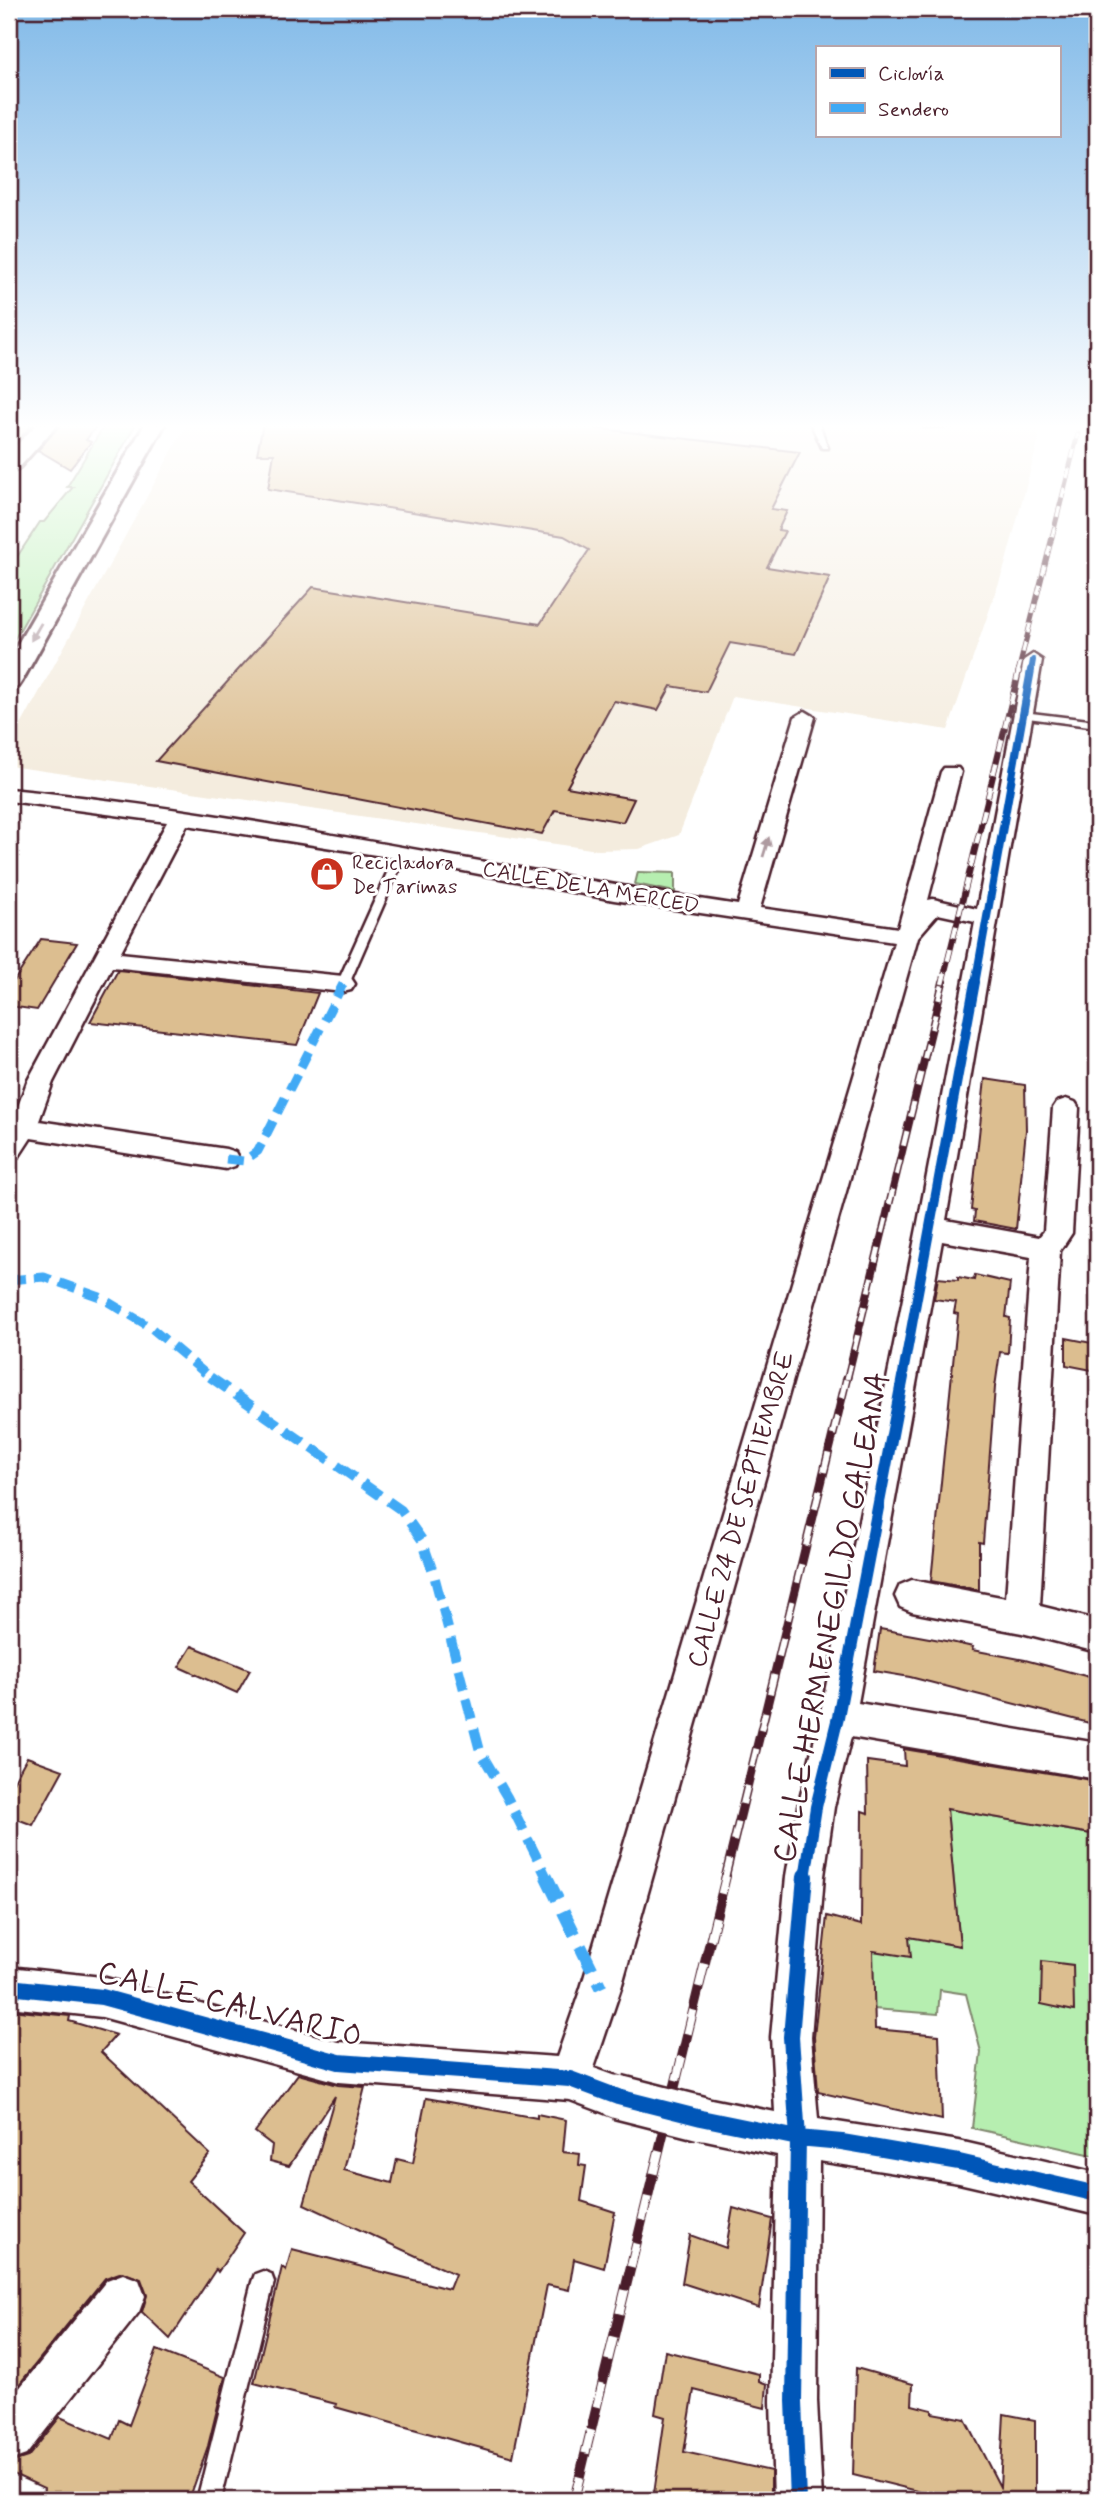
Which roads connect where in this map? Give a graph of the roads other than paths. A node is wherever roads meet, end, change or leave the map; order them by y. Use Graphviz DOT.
graph roads {
  1 [pos="88,541"];
  2 [pos="1034,660"];
  3 [pos="9,681"];
  4 [pos="1023,715"];
  5 [pos="805,717"];
  6 [pos="1097,724"];
  7 [pos="951,772"];
  8 [pos="9,795"];
  9 [pos="180,820"];
  10 [pos="401,853"];
  11 [pos="747,912"];
  12 [pos="986,918"];
  13 [pos="906,937"];
  14 [pos="104,959"];
  15 [pos="344,984"];
  16 [pos="1066,1108"];
  17 [pos="23,1128"];
  18 [pos="9,1151"];
  19 [pos="226,1159"];
  20 [pos="931,1228"];
  21 [pos="1046,1249"];
  22 [pos="912,1596"];
  23 [pos="1022,1617"];
  24 [pos="1097,1636"];
  25 [pos="838,1717"];
  26 [pos="1097,1761"];
  27 [pos="9,1987"];
  28 [pos="570,2079"];
  29 [pos="798,2138"];
  30 [pos="1097,2194"];
  31 [pos="263,2282"];
  32 [pos="123,2296"];
  33 [pos="9,2438"];
  34 [pos="209,2500"];
  35 [pos="798,2500"];
  1 -- 3 [label="main road, one-way"];
  2 -- 4 [label="street, CALLE HERMENEGILDO GALEANA"];
  4 -- 6 [label="lane"];
  4 -- 12 [label="street, CALLE HERMENEGILDO GALEANA"];
  11 -- 5 [label="street, one-way"];
  7 -- 13 [label="street, CALLE 24 DE SEPTIEMBRE"];
  8 -- 9 [label="street, CALLE DE LA MERCED"];
  9 -- 10 [label="street, CALLE DE LA MERCED"];
  9 -- 14 [label="street"];
  10 -- 11 [label="street, CALLE DE LA MERCED"];
  10 -- 15 [label="lane"];
  11 -- 13 [label="street, CALLE DE LA MERCED"];
  12 -- 13 [label="street"];
  12 -- 20 [label="street, CALLE HERMENEGILDO GALEANA"];
  13 -- 28 [label="street, CALLE 24 DE SEPTIEMBRE"];
  14 -- 15 [label="street"];
  14 -- 17 [label="street"];
  16 -- 21 [label="street"];
  17 -- 18 [label="street"];
  17 -- 19 [label="street"];
  20 -- 21 [label="street"];
  20 -- 25 [label="street, CALLE HERMENEGILDO GALEANA"];
  21 -- 23 [label="street"];
  22 -- 23 [label="street"];
  23 -- 24 [label="street"];
  25 -- 26 [label="street"];
  25 -- 29 [label="street, CALLE HERMENEGILDO GALEANA"];
  27 -- 28 [label="street, CALLE CALVARIO"];
  28 -- 29 [label="street, CALLE CALVARIO, bridge"];
  29 -- 30 [label="street, CALLE CALVARIO"];
  29 -- 35 [label="street, CALLE HERMENEGILDO GALEANA"];
  31 -- 34 [label="lane"];
  32 -- 33 [label="street"];
}
